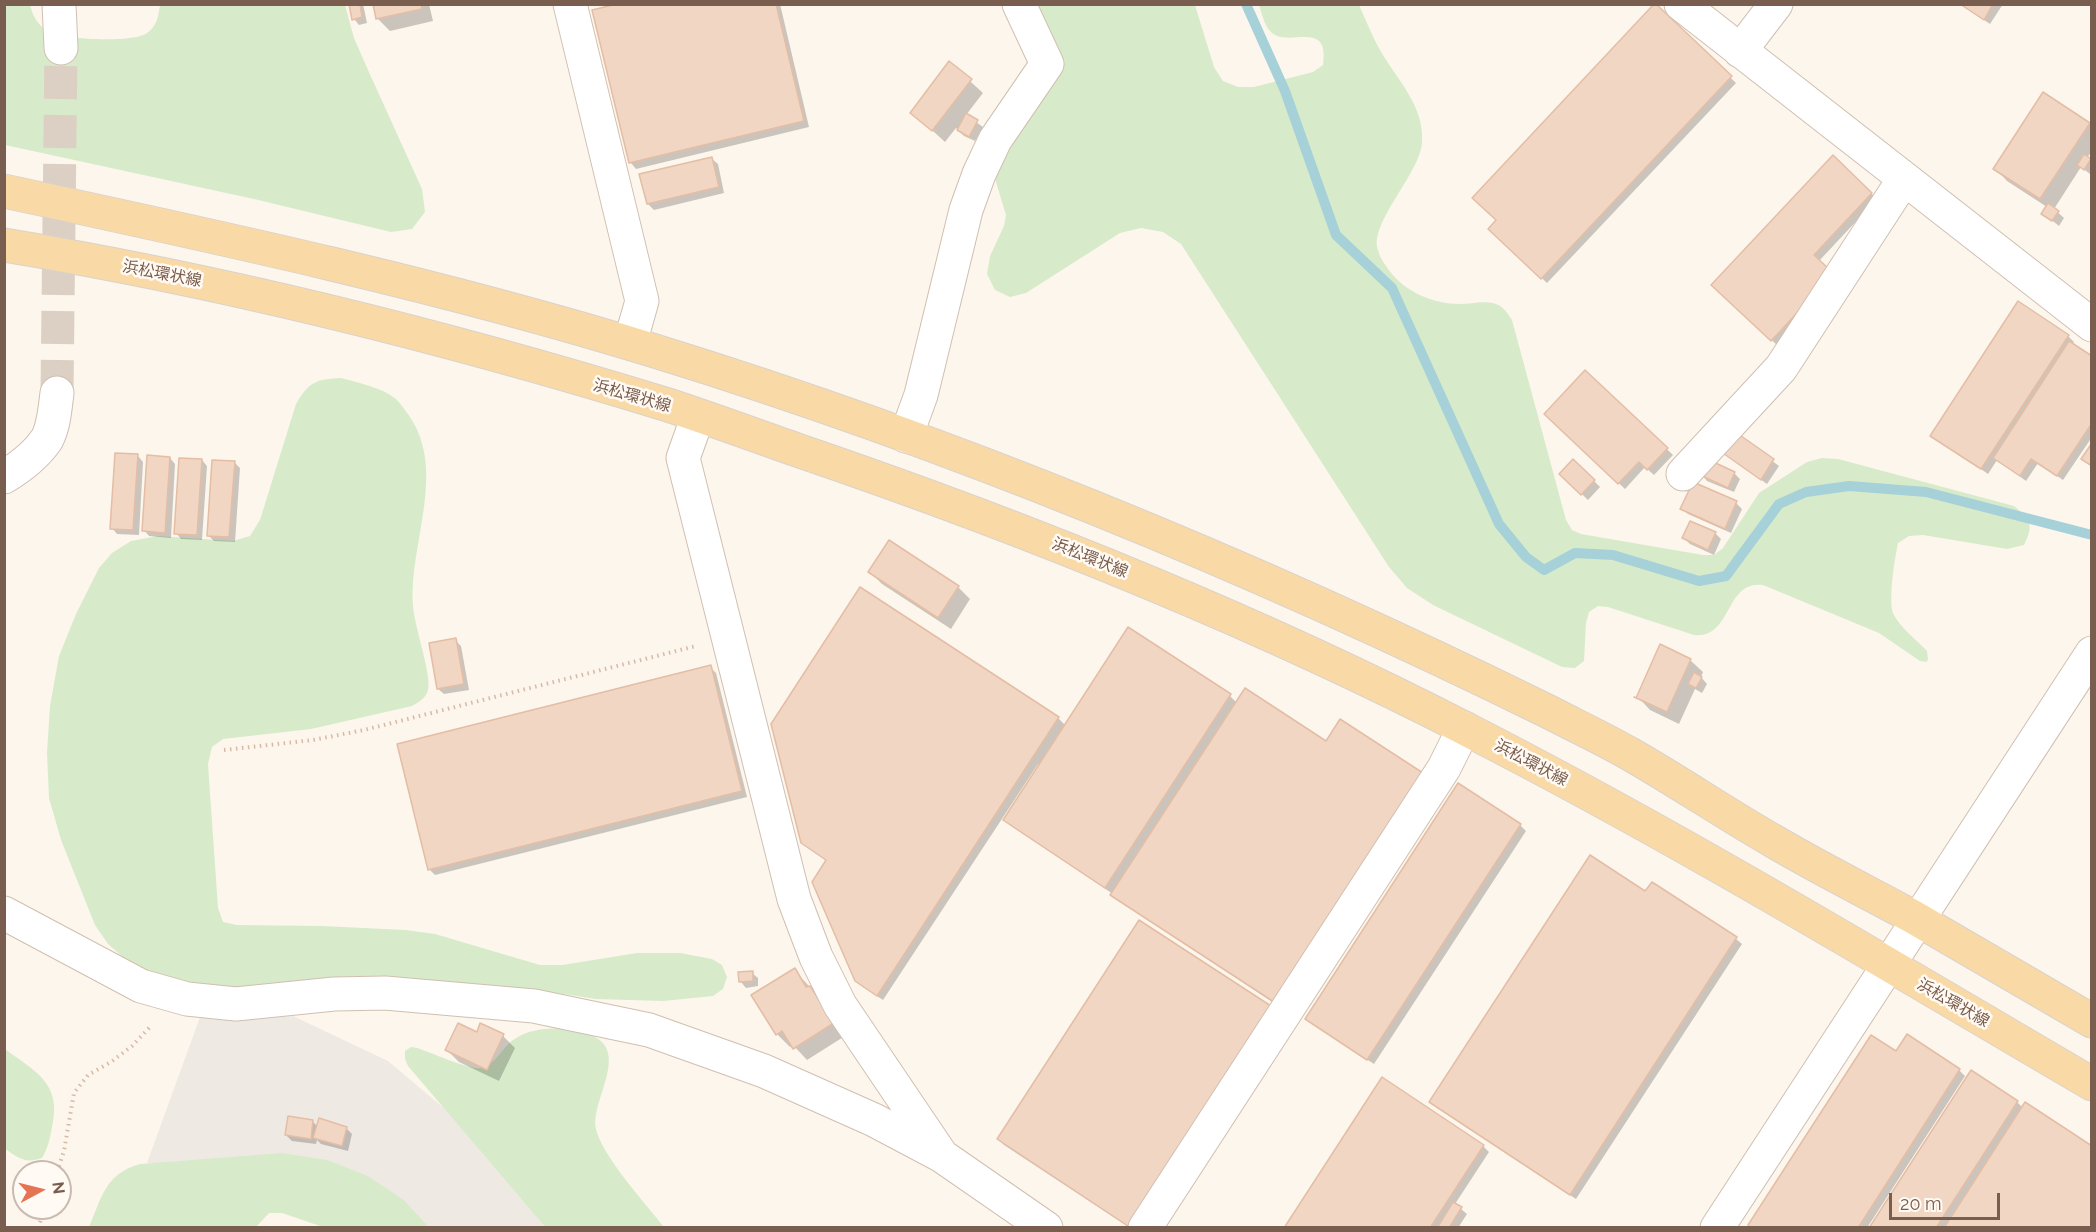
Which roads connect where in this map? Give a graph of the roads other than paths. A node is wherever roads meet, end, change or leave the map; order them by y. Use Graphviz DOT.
graph roads {
  1 [pos="59,4"];
  2 [pos="570,4"];
  3 [pos="1019,4"];
  4 [pos="1681,4"];
  5 [pos="1776,4"];
  6 [pos="61,48"];
  7 [pos="1740,51"];
  8 [pos="1904,179"];
  9 [pos="4,191"];
  10 [pos="4,245"];
  11 [pos="2091,325"];
  12 [pos="630,343"];
  13 [pos="57,393"];
  14 [pos="698,416"];
  15 [pos="906,436"];
  16 [pos="1683,474"];
  17 [pos="4,477"];
  18 [pos="2091,653"];
  19 [pos="1464,728"];
  20 [pos="4,913"];
  21 [pos="1917,920"];
  22 [pos="1888,965"];
  23 [pos="2091,1021"];
  24 [pos="2091,1084"];
  25 [pos="942,1156"];
  26 [pos="1046,1227"];
  27 [pos="1144,1227"];
  28 [pos="1717,1227"];
  1 -- 6 [label="street"];
  2 -- 12 [label="street"];
  3 -- 15 [label="street"];
  4 -- 7 [label="street"];
  5 -- 7 [label="street"];
  7 -- 8 [label="street"];
  8 -- 11 [label="street"];
  8 -- 16 [label="street"];
  9 -- 12 [label="main road"];
  10 -- 14 [label="main road, 浜松環状線"];
  12 -- 15 [label="main road"];
  13 -- 17 [label="street"];
  14 -- 19 [label="main road, 浜松環状線"];
  14 -- 25 [label="street"];
  15 -- 21 [label="main road"];
  18 -- 21 [label="street"];
  19 -- 22 [label="main road, 浜松環状線"];
  19 -- 27 [label="street"];
  20 -- 25 [label="street"];
  21 -- 22 [label="street"];
  21 -- 23 [label="main road"];
  22 -- 24 [label="main road, 浜松環状線"];
  22 -- 28 [label="street"];
  25 -- 26 [label="street"];
}
